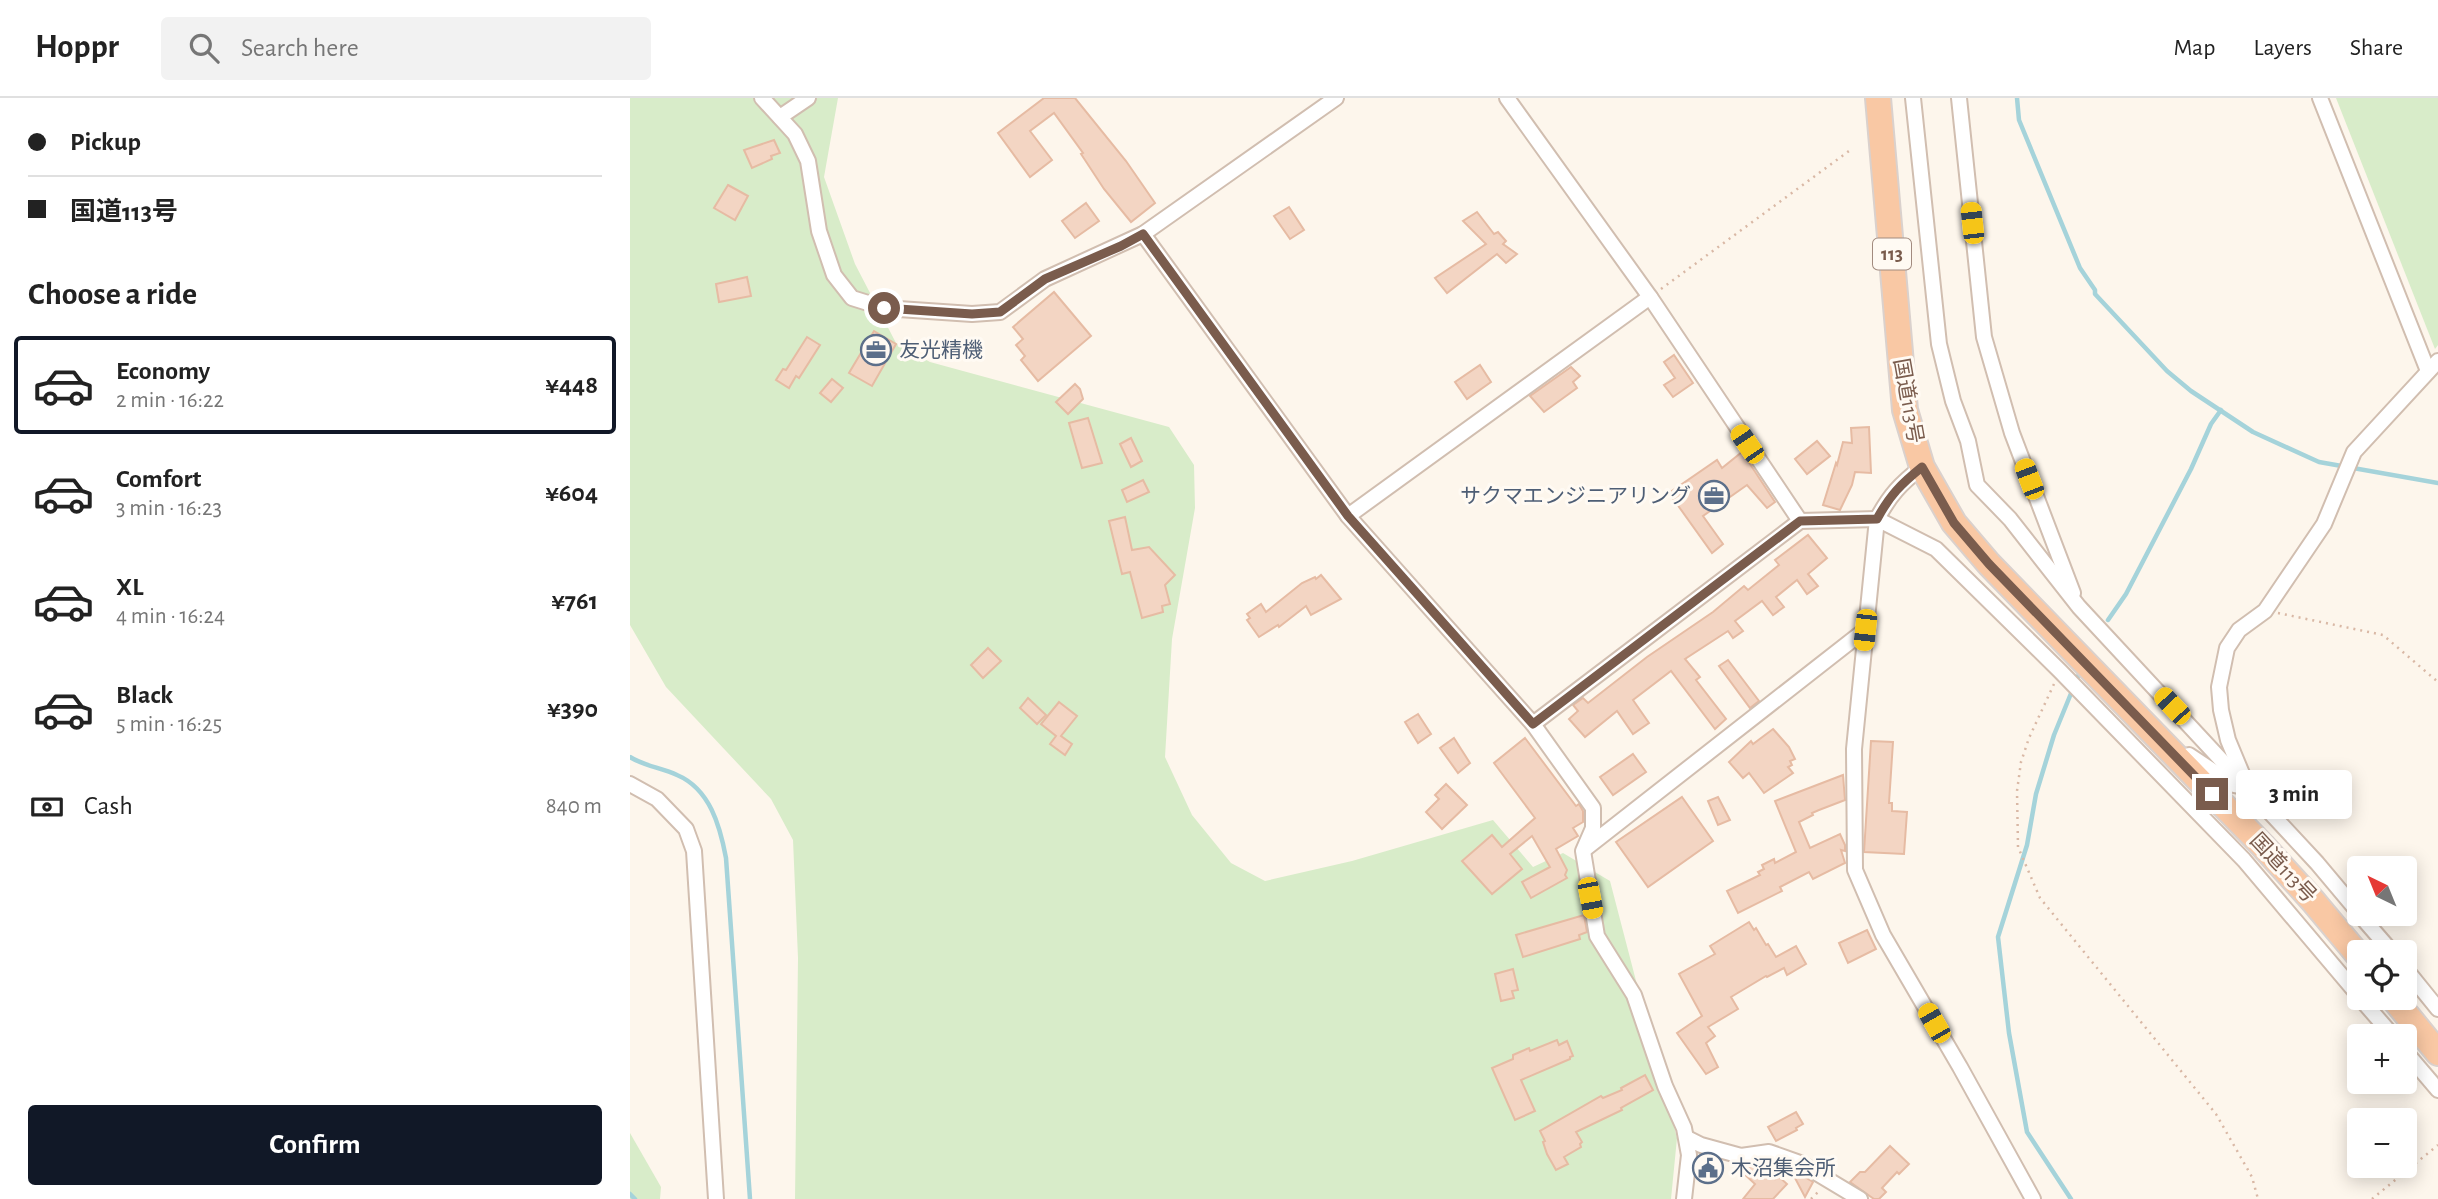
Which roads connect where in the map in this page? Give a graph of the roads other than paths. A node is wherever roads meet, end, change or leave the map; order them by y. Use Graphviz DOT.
graph roads {
  1 [pos="762,98"];
  2 [pos="808,98"];
  3 [pos="1336,98"];
  4 [pos="1507,98"];
  5 [pos="1878,98"];
  6 [pos="1913,98"];
  7 [pos="1959,98"];
  8 [pos="2320,98"];
  9 [pos="780,117"];
  10 [pos="1143,234"];
  11 [pos="1650,297"];
  12 [pos="2433,366"];
  13 [pos="1922,467"];
  14 [pos="1348,516"];
  15 [pos="1877,519"];
  16 [pos="1800,521"];
  17 [pos="2079,607"];
  18 [pos="1865,630"];
  19 [pos="1533,724"];
  20 [pos="2179,759"];
  21 [pos="630,784"];
  22 [pos="2248,788"];
  23 [pos="1583,850"];
  24 [pos="2347,899"];
  25 [pos="2370,926"];
  26 [pos="2382,940"];
  27 [pos="2347,942"];
  28 [pos="2347,982"];
  29 [pos="2417,983"];
  30 [pos="2438,1009"];
  31 [pos="2371,1010"];
  32 [pos="2403,1010"];
  33 [pos="2383,1024"];
  34 [pos="2438,1054"];
  35 [pos="2417,1065"];
  36 [pos="2438,1090"];
  37 [pos="1687,1138"];
  38 [pos="716,1199"];
  39 [pos="1684,1199"];
  40 [pos="1860,1199"];
  41 [pos="2033,1199"];
  1 -- 9 [label="street"];
  2 -- 9 [label="street"];
  3 -- 10 [label="street"];
  4 -- 11 [label="street"];
  5 -- 13 [label="highway, 国道113号 / 113"];
  6 -- 17 [label="street"];
  7 -- 17 [label="street"];
  8 -- 12 [label="street"];
  9 -- 10 [label="street"];
  10 -- 14 [label="street"];
  11 -- 14 [label="street"];
  11 -- 16 [label="street"];
  12 -- 22 [label="street"];
  13 -- 15 [label="street"];
  13 -- 20 [label="highway, 国道113号 / 113"];
  14 -- 19 [label="street"];
  15 -- 16 [label="street"];
  15 -- 18 [label="street"];
  15 -- 28 [label="street"];
  16 -- 19 [label="street"];
  17 -- 22 [label="street"];
  18 -- 23 [label="street"];
  18 -- 41 [label="street"];
  19 -- 23 [label="street"];
  20 -- 22 [label="street"];
  20 -- 27 [label="highway, 国道113号 / 113"];
  21 -- 38 [label="street"];
  22 -- 24 [label="street"];
  23 -- 37 [label="street"];
  25 -- 26 [label="street"];
  29 -- 30 [label="street"];
  31 -- 33 [label="street"];
  32 -- 34 [label="highway"];
  35 -- 36 [label="street"];
  37 -- 39 [label="street"];
  37 -- 40 [label="street"];
}
